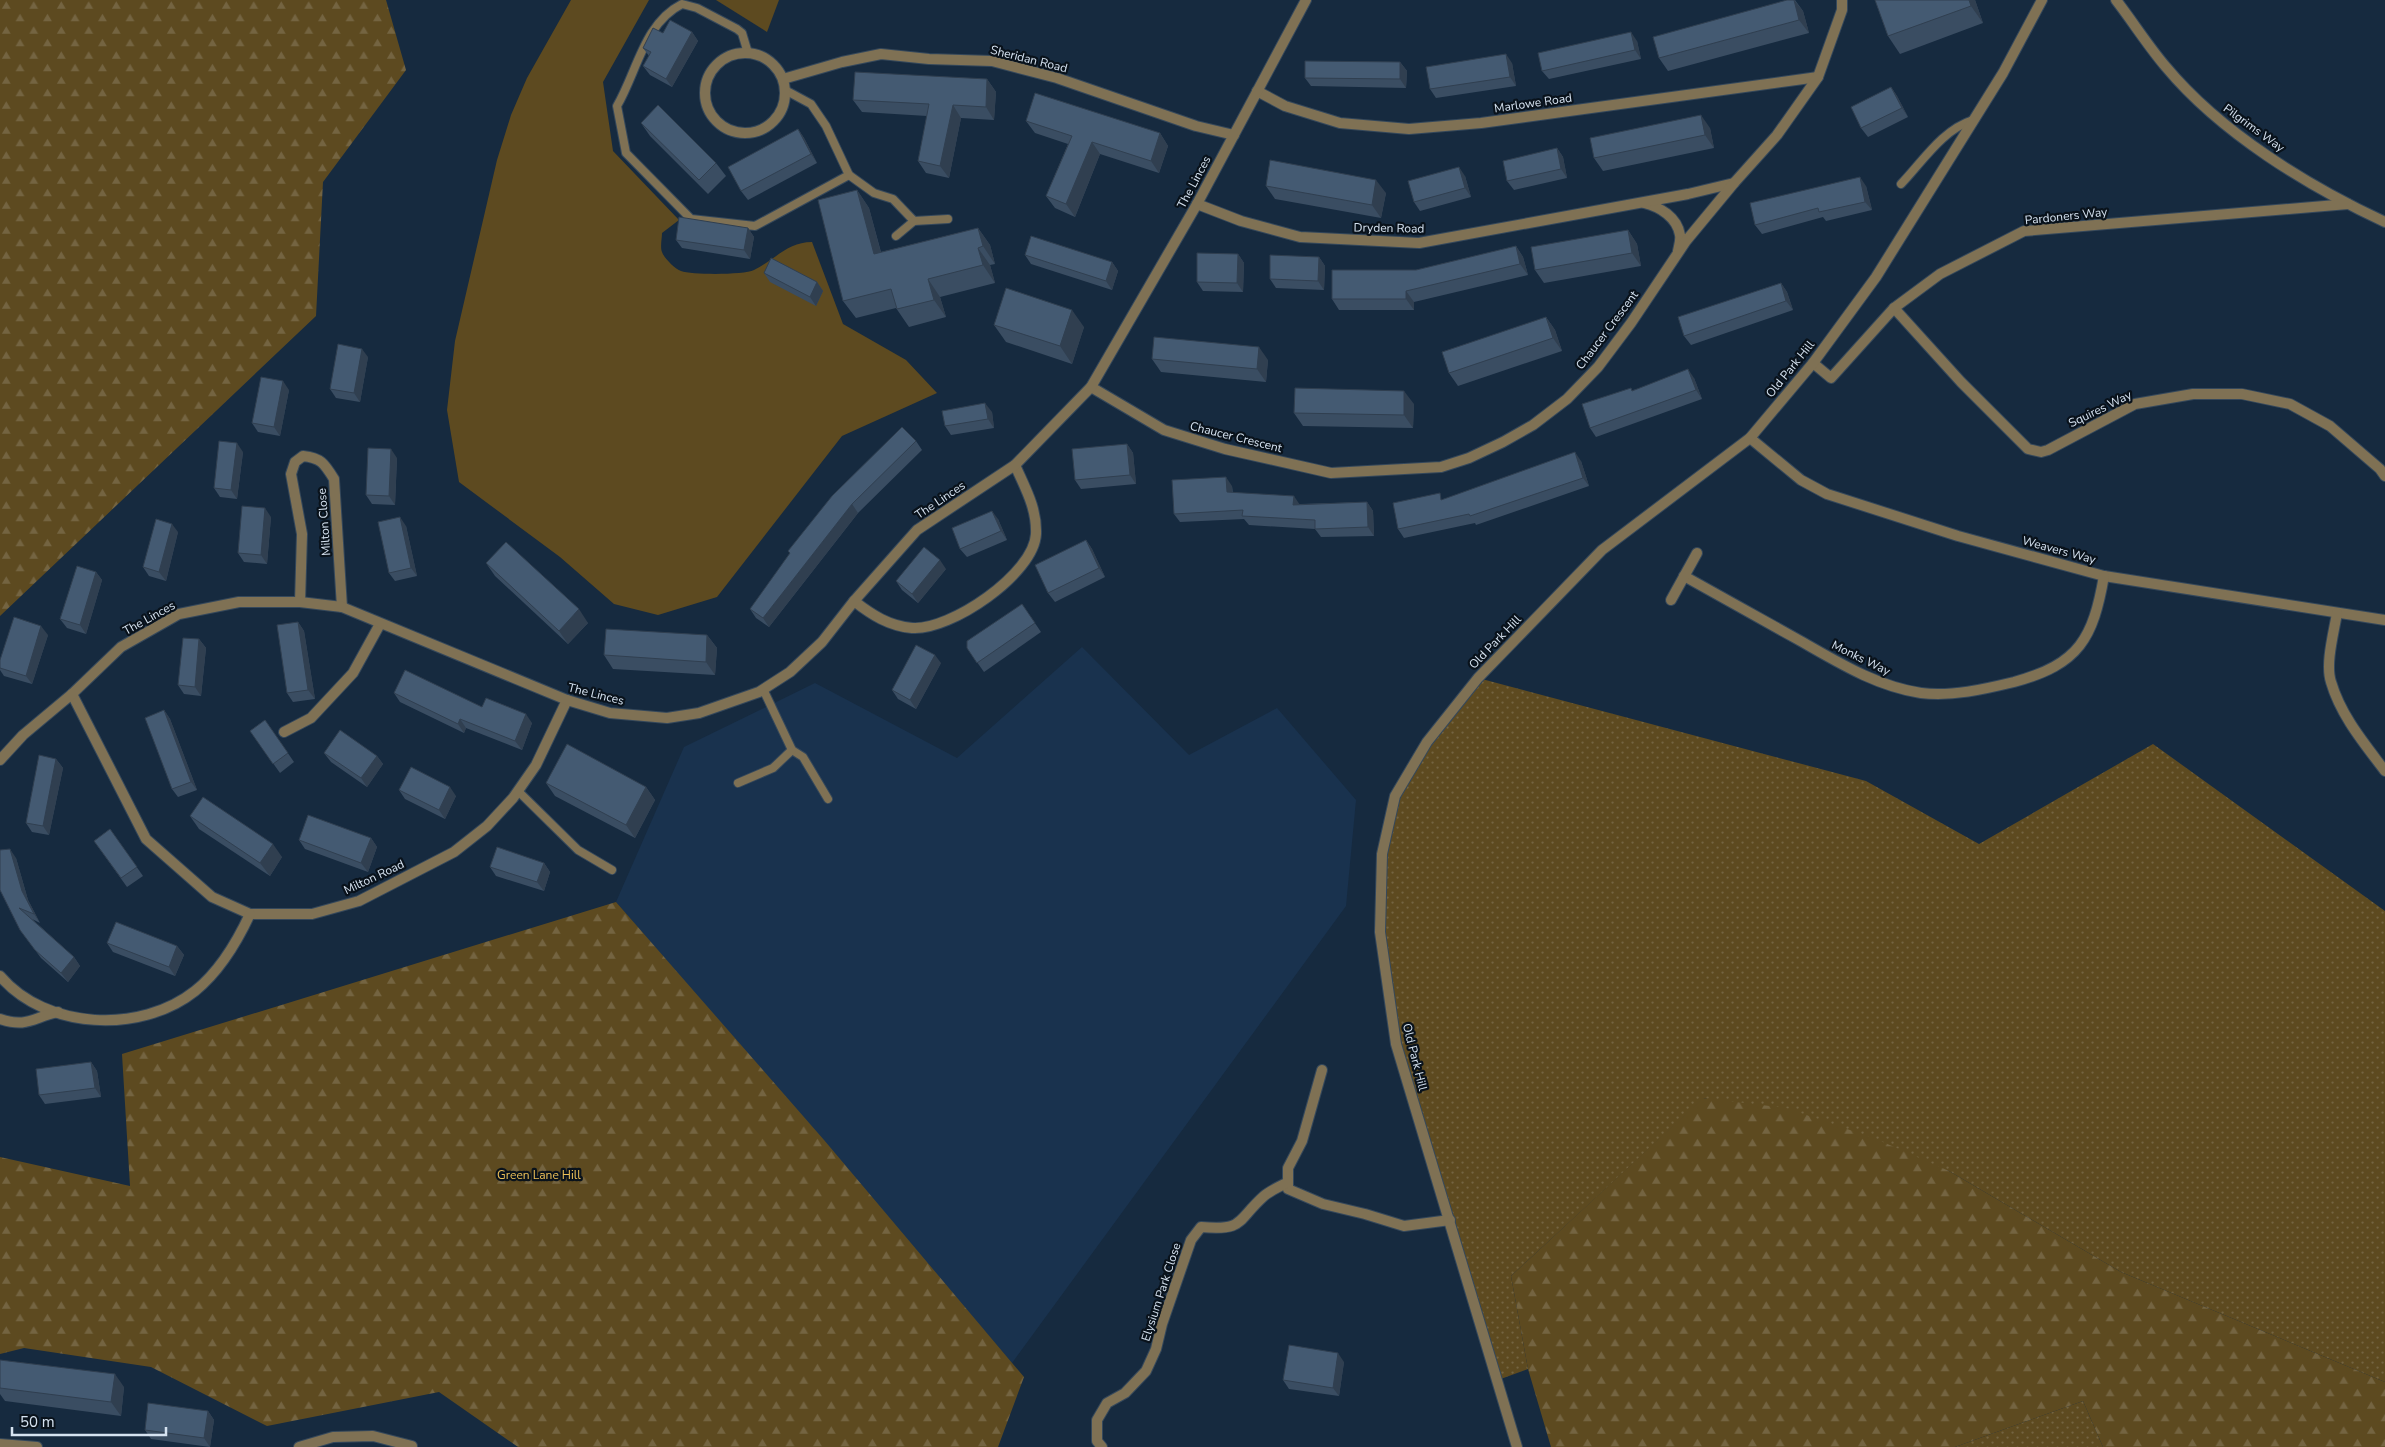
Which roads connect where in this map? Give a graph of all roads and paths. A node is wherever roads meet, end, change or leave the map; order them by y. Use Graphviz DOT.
graph roads {
  1 [pos="1306,0"];
  2 [pos="1842,0"];
  3 [pos="2042,0"];
  4 [pos="2116,0"];
  5 [pos="748,53"];
  6 [pos="1818,77"];
  7 [pos="783,78"];
  8 [pos="785,90"];
  9 [pos="1257,92"];
  10 [pos="1973,120"];
  11 [pos="1234,135"];
  12 [pos="849,175"];
  13 [pos="1734,183"];
  14 [pos="1901,184"];
  15 [pos="1642,202"];
  16 [pos="1197,204"];
  17 [pos="2348,204"];
  18 [pos="948,219"];
  19 [pos="914,221"];
  20 [pos="2385,222"];
  21 [pos="896,236"];
  22 [pos="1677,254"];
  23 [pos="1894,308"];
  24 [pos="1813,363"];
  25 [pos="1092,387"];
  26 [pos="1750,438"];
  27 [pos="1015,465"];
  28 [pos="2385,476"];
  29 [pos="1697,552"];
  30 [pos="1684,576"];
  31 [pos="2104,576"];
  32 [pos="1671,600"];
  33 [pos="854,601"];
  34 [pos="300,602"];
  35 [pos="342,607"];
  36 [pos="2336,613"];
  37 [pos="2385,620"];
  38 [pos="380,624"];
  39 [pos="763,689"];
  40 [pos="72,694"];
  41 [pos="567,700"];
  42 [pos="284,732"];
  43 [pos="792,750"];
  44 [pos="0,760"];
  45 [pos="2385,771"];
  46 [pos="738,783"];
  47 [pos="518,791"];
  48 [pos="828,799"];
  49 [pos="612,870"];
  50 [pos="250,914"];
  51 [pos="0,976"];
  52 [pos="58,1012"];
  53 [pos="0,1019"];
  54 [pos="1322,1070"];
  55 [pos="1288,1182"];
  56 [pos="1450,1220"];
  57 [pos="0,1444"];
  58 [pos="412,1446"];
  59 [pos="37,1447"];
  60 [pos="301,1447"];
  61 [pos="1102,1447"];
  62 [pos="1517,1447"];
  1 -- 9 [label="street, The Linces"];
  2 -- 6 [label="street, Chaucer Crescent"];
  3 -- 10 [label="street, Old Park Hill"];
  4 -- 17 [label="street, Pilgrims Way"];
  5 -- 7 [label="street"];
  5 -- 8 [label="street"];
  5 -- 12 [label="lane"];
  6 -- 9 [label="street, Marlowe Road"];
  6 -- 13 [label="street, Chaucer Crescent"];
  7 -- 8 [label="street"];
  7 -- 11 [label="street, Sheridan Road"];
  8 -- 12 [label="lane"];
  9 -- 11 [label="street, The Linces"];
  10 -- 14 [label="lane"];
  10 -- 24 [label="street, Old Park Hill"];
  11 -- 16 [label="street, The Linces"];
  12 -- 19 [label="lane"];
  13 -- 15 [label="street, Dryden Road"];
  13 -- 22 [label="street, Chaucer Crescent"];
  15 -- 16 [label="street, Dryden Road"];
  15 -- 22 [label="street"];
  16 -- 25 [label="street, The Linces"];
  17 -- 20 [label="street, Pilgrims Way"];
  17 -- 23 [label="street, Pardoners Way"];
  18 -- 19 [label="lane"];
  19 -- 21 [label="lane"];
  22 -- 25 [label="street, Chaucer Crescent"];
  23 -- 24 [label="street, Pardoners Way"];
  23 -- 28 [label="street, Squires Way"];
  24 -- 26 [label="street, Old Park Hill"];
  25 -- 27 [label="street, The Linces"];
  26 -- 31 [label="street, Weavers Way"];
  26 -- 56 [label="street, Old Park Hill"];
  27 -- 33 [label="street, The Linces"];
  27 -- 33 [label="street"];
  29 -- 30 [label="street"];
  30 -- 31 [label="street, Monks Way"];
  30 -- 32 [label="street"];
  31 -- 36 [label="street, Weavers Way"];
  33 -- 39 [label="street, The Linces"];
  34 -- 35 [label="street, The Linces"];
  34 -- 35 [label="street, Milton Close"];
  34 -- 40 [label="street, The Linces"];
  35 -- 38 [label="street, The Linces"];
  36 -- 37 [label="street, Weavers Way"];
  36 -- 45 [label="street"];
  38 -- 41 [label="street, The Linces"];
  38 -- 42 [label="street"];
  39 -- 41 [label="street, The Linces"];
  39 -- 43 [label="lane"];
  40 -- 44 [label="street, The Linces"];
  40 -- 50 [label="street, Milton Road"];
  41 -- 47 [label="street, Milton Road"];
  43 -- 46 [label="lane"];
  43 -- 48 [label="lane"];
  47 -- 49 [label="lane"];
  47 -- 50 [label="street, Milton Road"];
  50 -- 52 [label="street"];
  51 -- 52 [label="street"];
  52 -- 53 [label="street"];
  54 -- 55 [label="street"];
  55 -- 56 [label="street"];
  55 -- 61 [label="street, Elysium Park Close"];
  56 -- 62 [label="street, Old Park Hill"];
  57 -- 59 [label="street"];
  58 -- 60 [label="street"];
}
